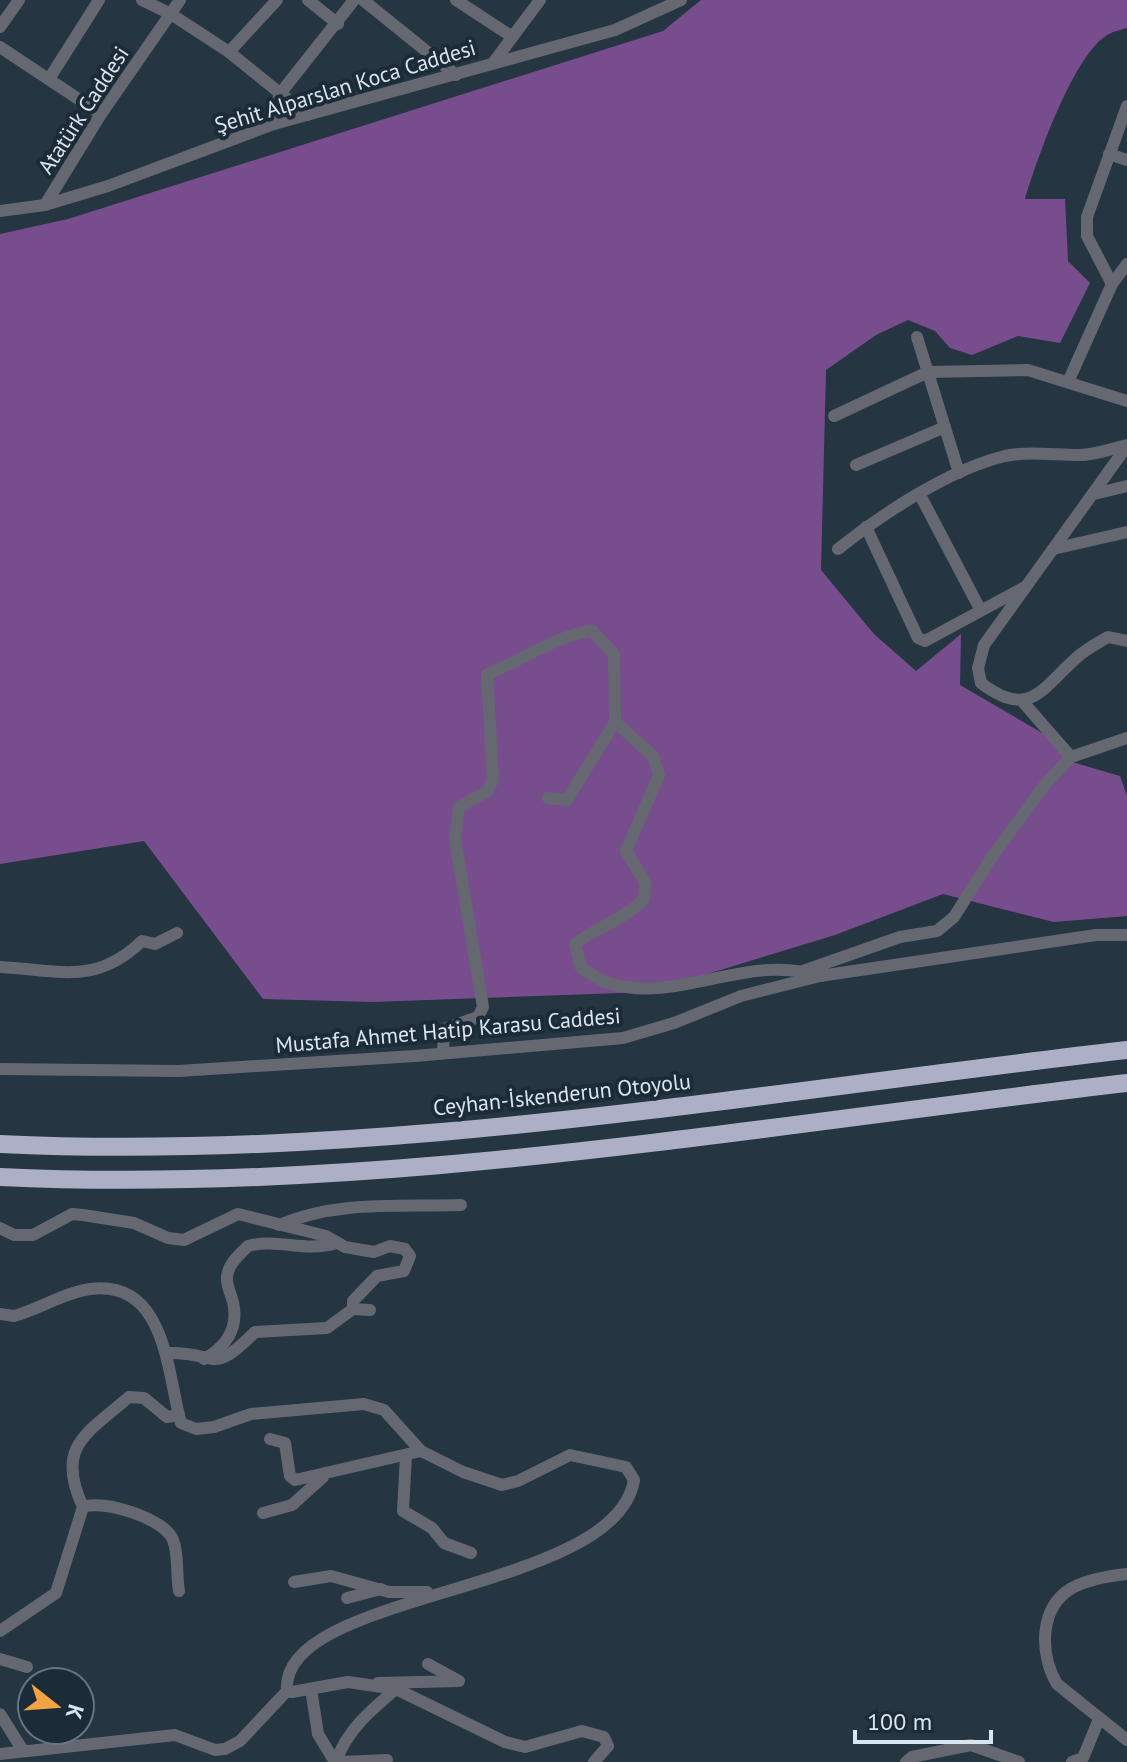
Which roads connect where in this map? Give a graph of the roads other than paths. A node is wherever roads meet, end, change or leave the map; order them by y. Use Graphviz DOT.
graph roads {
  1 [pos="19,0"];
  2 [pos="99,0"];
  3 [pos="142,0"];
  4 [pos="180,0"];
  5 [pos="277,0"];
  6 [pos="308,0"];
  7 [pos="354,0"];
  8 [pos="363,0"];
  9 [pos="456,0"];
  10 [pos="540,0"];
  11 [pos="681,0"];
  12 [pos="171,14"];
  13 [pos="338,24"];
  14 [pos="0,27"];
  15 [pos="511,36"];
  16 [pos="0,47"];
  17 [pos="229,52"];
  18 [pos="493,63"];
  19 [pos="456,75"];
  20 [pos="49,79"];
  21 [pos="279,95"];
  22 [pos="1127,106"];
  23 [pos="101,114"];
  24 [pos="307,115"];
  25 [pos="274,124"];
  26 [pos="1109,154"];
  27 [pos="1127,160"];
  28 [pos="45,205"];
  29 [pos="0,211"];
  30 [pos="1127,264"];
  31 [pos="1112,284"];
  32 [pos="917,337"];
  33 [pos="928,372"];
  34 [pos="1068,382"];
  35 [pos="1127,401"];
  36 [pos="834,416"];
  37 [pos="945,427"];
  38 [pos="1127,446"];
  39 [pos="1124,458"];
  40 [pos="856,465"];
  41 [pos="959,473"];
  42 [pos="1127,486"];
  43 [pos="1094,494"];
  44 [pos="920,495"];
  45 [pos="866,527"];
  46 [pos="1127,532"];
  47 [pos="838,549"];
  48 [pos="1053,549"];
  49 [pos="1027,586"];
  50 [pos="980,609"];
  51 [pos="1127,641"];
  52 [pos="1023,702"];
  53 [pos="615,722"];
  54 [pos="1127,738"];
  55 [pos="1071,757"];
  56 [pos="548,798"];
  57 [pos="177,933"];
  58 [pos="1127,935"];
  59 [pos="0,967"];
  60 [pos="803,971"];
  61 [pos="820,976"];
  62 [pos="1127,1050"];
  63 [pos="443,1053"];
  64 [pos="0,1069"];
  65 [pos="1127,1083"];
  66 [pos="0,1144"];
  67 [pos="0,1177"];
  68 [pos="461,1205"];
  69 [pos="279,1225"];
  70 [pos="0,1228"];
  71 [pos="336,1243"];
  72 [pos="353,1309"];
  73 [pos="370,1310"];
  74 [pos="0,1314"];
  75 [pos="169,1353"];
  76 [pos="204,1359"];
  77 [pos="179,1415"];
  78 [pos="270,1439"];
  79 [pos="421,1451"];
  80 [pos="406,1455"];
  81 [pos="325,1475"];
  82 [pos="83,1507"];
  83 [pos="263,1513"];
  84 [pos="471,1553"];
  85 [pos="1127,1574"];
  86 [pos="294,1582"];
  87 [pos="381,1589"];
  88 [pos="179,1591"];
  89 [pos="438,1592"];
  90 [pos="347,1598"];
  91 [pos="0,1631"];
  92 [pos="0,1659"];
  93 [pos="428,1664"];
  94 [pos="24,1666"];
  95 [pos="368,1685"];
  96 [pos="311,1689"];
  97 [pos="396,1689"];
  98 [pos="287,1691"];
  99 [pos="0,1714"];
  100 [pos="1099,1719"];
  101 [pos="1127,1740"];
  102 [pos="22,1749"];
  103 [pos="0,1754"];
  104 [pos="387,1760"];
  105 [pos="336,1762"];
  106 [pos="342,1762"];
  107 [pos="594,1762"];
  108 [pos="906,1762"];
  109 [pos="1019,1762"];
  110 [pos="1072,1762"];
  1 -- 14 [label="street"];
  2 -- 20 [label="street"];
  3 -- 12 [label="street"];
  4 -- 12 [label="street, Atatürk Caddesi"];
  5 -- 17 [label="street"];
  6 -- 13 [label="street"];
  7 -- 13 [label="street"];
  8 -- 19 [label="street"];
  9 -- 15 [label="street"];
  10 -- 15 [label="street, Şehit Alparslan Koca Caddesi"];
  11 -- 18 [label="street"];
  12 -- 17 [label="street"];
  12 -- 23 [label="street, Atatürk Caddesi"];
  13 -- 21 [label="street"];
  15 -- 18 [label="street, Şehit Alparslan Koca Caddesi"];
  16 -- 20 [label="street"];
  17 -- 21 [label="street"];
  18 -- 19 [label="street, Şehit Alparslan Koca Caddesi"];
  19 -- 24 [label="street, Şehit Alparslan Koca Caddesi"];
  20 -- 23 [label="street"];
  21 -- 24 [label="street"];
  21 -- 25 [label="street"];
  22 -- 26 [label="street"];
  23 -- 28 [label="street, Atatürk Caddesi"];
  24 -- 25 [label="street, Şehit Alparslan Koca Caddesi"];
  25 -- 28 [label="street, Şehit Alparslan Koca Caddesi"];
  26 -- 27 [label="street"];
  26 -- 31 [label="street"];
  28 -- 29 [label="street, Atatürk Caddesi"];
  30 -- 31 [label="street"];
  31 -- 34 [label="street"];
  32 -- 33 [label="street"];
  33 -- 34 [label="street"];
  33 -- 36 [label="street"];
  33 -- 37 [label="street"];
  34 -- 35 [label="street"];
  37 -- 40 [label="street"];
  37 -- 41 [label="street"];
  38 -- 39 [label="street"];
  38 -- 41 [label="street"];
  39 -- 43 [label="street"];
  41 -- 44 [label="street"];
  42 -- 43 [label="street"];
  43 -- 48 [label="street"];
  44 -- 45 [label="street"];
  44 -- 50 [label="street"];
  45 -- 47 [label="street"];
  45 -- 50 [label="street"];
  46 -- 48 [label="street"];
  48 -- 49 [label="street"];
  49 -- 50 [label="street"];
  49 -- 52 [label="street"];
  51 -- 52 [label="street"];
  52 -- 55 [label="street"];
  53 -- 56 [label="street"];
  53 -- 60 [label="street"];
  53 -- 63 [label="street"];
  54 -- 55 [label="street"];
  55 -- 60 [label="street"];
  57 -- 59 [label="street"];
  58 -- 61 [label="street, Mustafa Ahmet Hatip Karasu Caddesi"];
  60 -- 61 [label="street"];
  61 -- 63 [label="street, Mustafa Ahmet Hatip Karasu Caddesi"];
  62 -- 66 [label="highway, Ceyhan-İskenderun Otoyolu"];
  63 -- 64 [label="street, Mustafa Ahmet Hatip Karasu Caddesi"];
  65 -- 67 [label="highway"];
  68 -- 69 [label="street"];
  69 -- 70 [label="street"];
  69 -- 71 [label="street"];
  71 -- 72 [label="street"];
  71 -- 76 [label="street"];
  72 -- 73 [label="street"];
  72 -- 76 [label="street"];
  74 -- 75 [label="street"];
  75 -- 76 [label="street"];
  75 -- 77 [label="street"];
  77 -- 79 [label="street"];
  77 -- 82 [label="street"];
  78 -- 81 [label="street"];
  79 -- 80 [label="street"];
  79 -- 89 [label="street"];
  80 -- 81 [label="street"];
  80 -- 84 [label="street"];
  81 -- 83 [label="street"];
  82 -- 88 [label="street"];
  82 -- 91 [label="street"];
  85 -- 100 [label="street"];
  86 -- 87 [label="street"];
  87 -- 89 [label="street"];
  87 -- 90 [label="street"];
  89 -- 98 [label="street"];
  92 -- 94 [label="street"];
  93 -- 95 [label="street"];
  95 -- 96 [label="street"];
  95 -- 97 [label="street"];
  96 -- 98 [label="street"];
  96 -- 105 [label="street"];
  97 -- 105 [label="street"];
  97 -- 107 [label="street"];
  98 -- 102 [label="street"];
  99 -- 102 [label="street"];
  100 -- 101 [label="street"];
  100 -- 110 [label="street"];
  102 -- 103 [label="street"];
  104 -- 106 [label="street"];
  108 -- 109 [label="street"];
}
